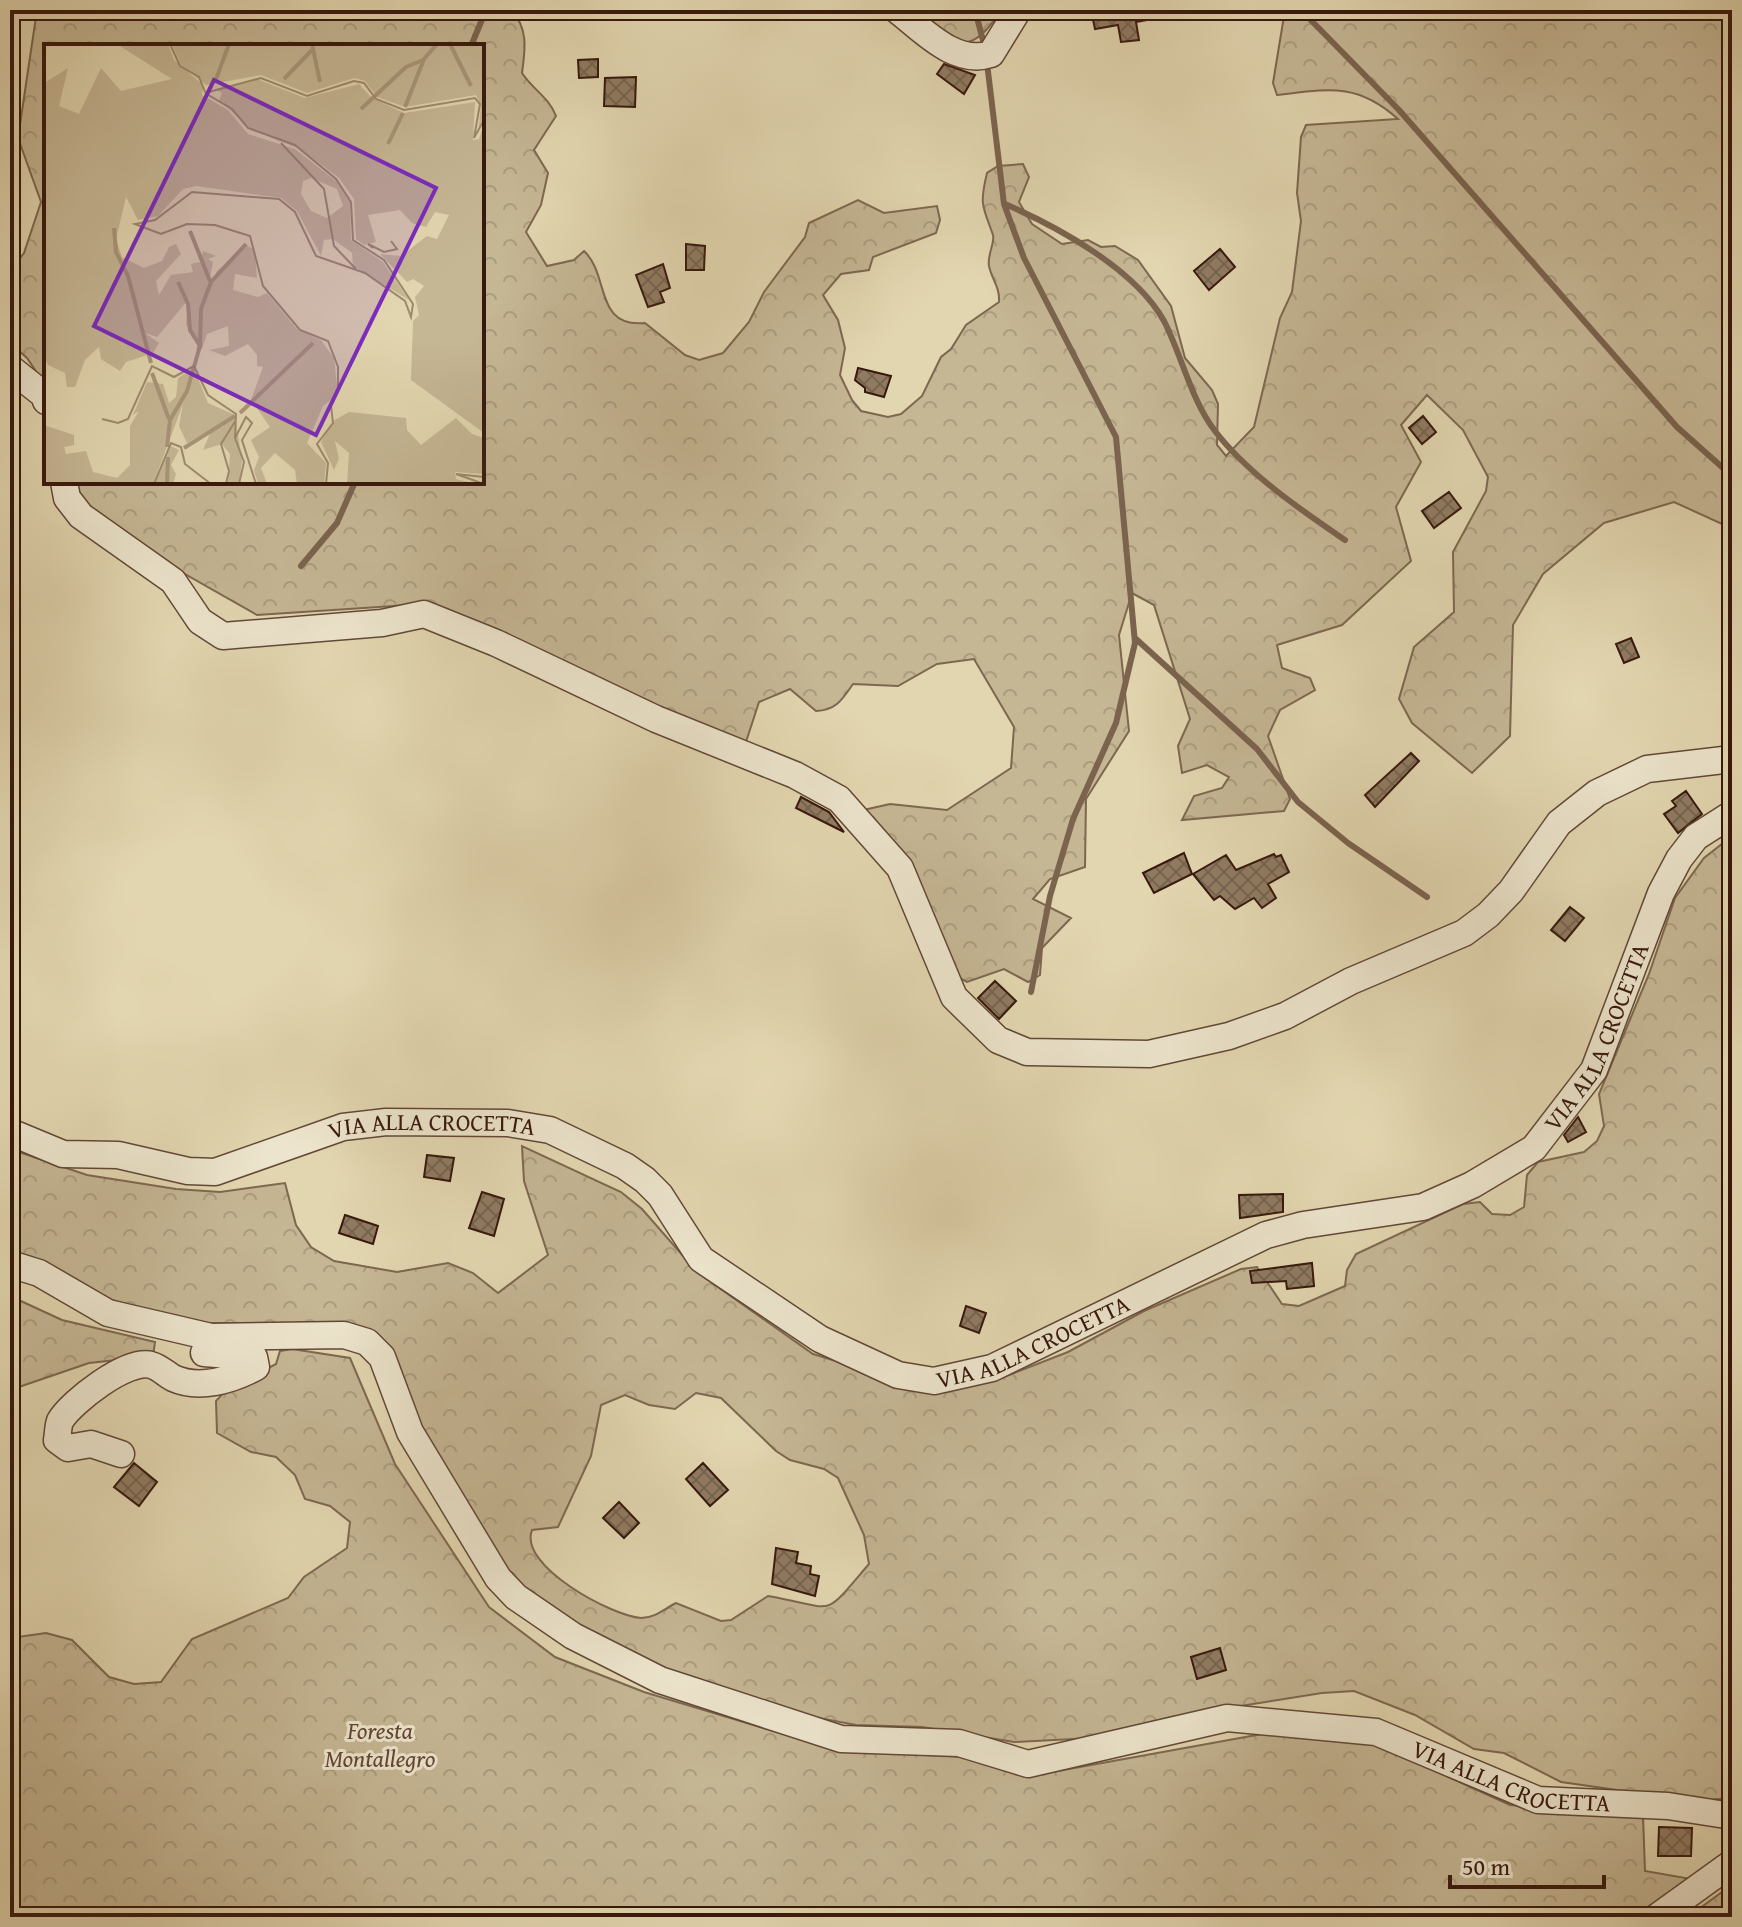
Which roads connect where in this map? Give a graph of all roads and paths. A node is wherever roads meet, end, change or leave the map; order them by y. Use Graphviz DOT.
graph roads {
  1 [pos="897,10"];
  2 [pos="1018,10"];
  3 [pos="10,368"];
  4 [pos="44,395"];
  5 [pos="64,484"];
  6 [pos="1732,759"];
  7 [pos="1732,814"];
  8 [pos="10,1132"];
  9 [pos="10,1264"];
  10 [pos="166,1327"];
  11 [pos="121,1454"];
  12 [pos="1732,1816"];
  13 [pos="1732,1863"];
  14 [pos="1657,1917"];
  1 -- 2 [label="street"];
  3 -- 4 [label="street"];
  5 -- 6 [label="street"];
  7 -- 8 [label="street, VIA ALLA CROCETTA"];
  9 -- 10 [label="street, VIA ALLA CROCETTA"];
  10 -- 11 [label="street"];
  10 -- 12 [label="street, VIA ALLA CROCETTA"];
  13 -- 14 [label="street"];
}
